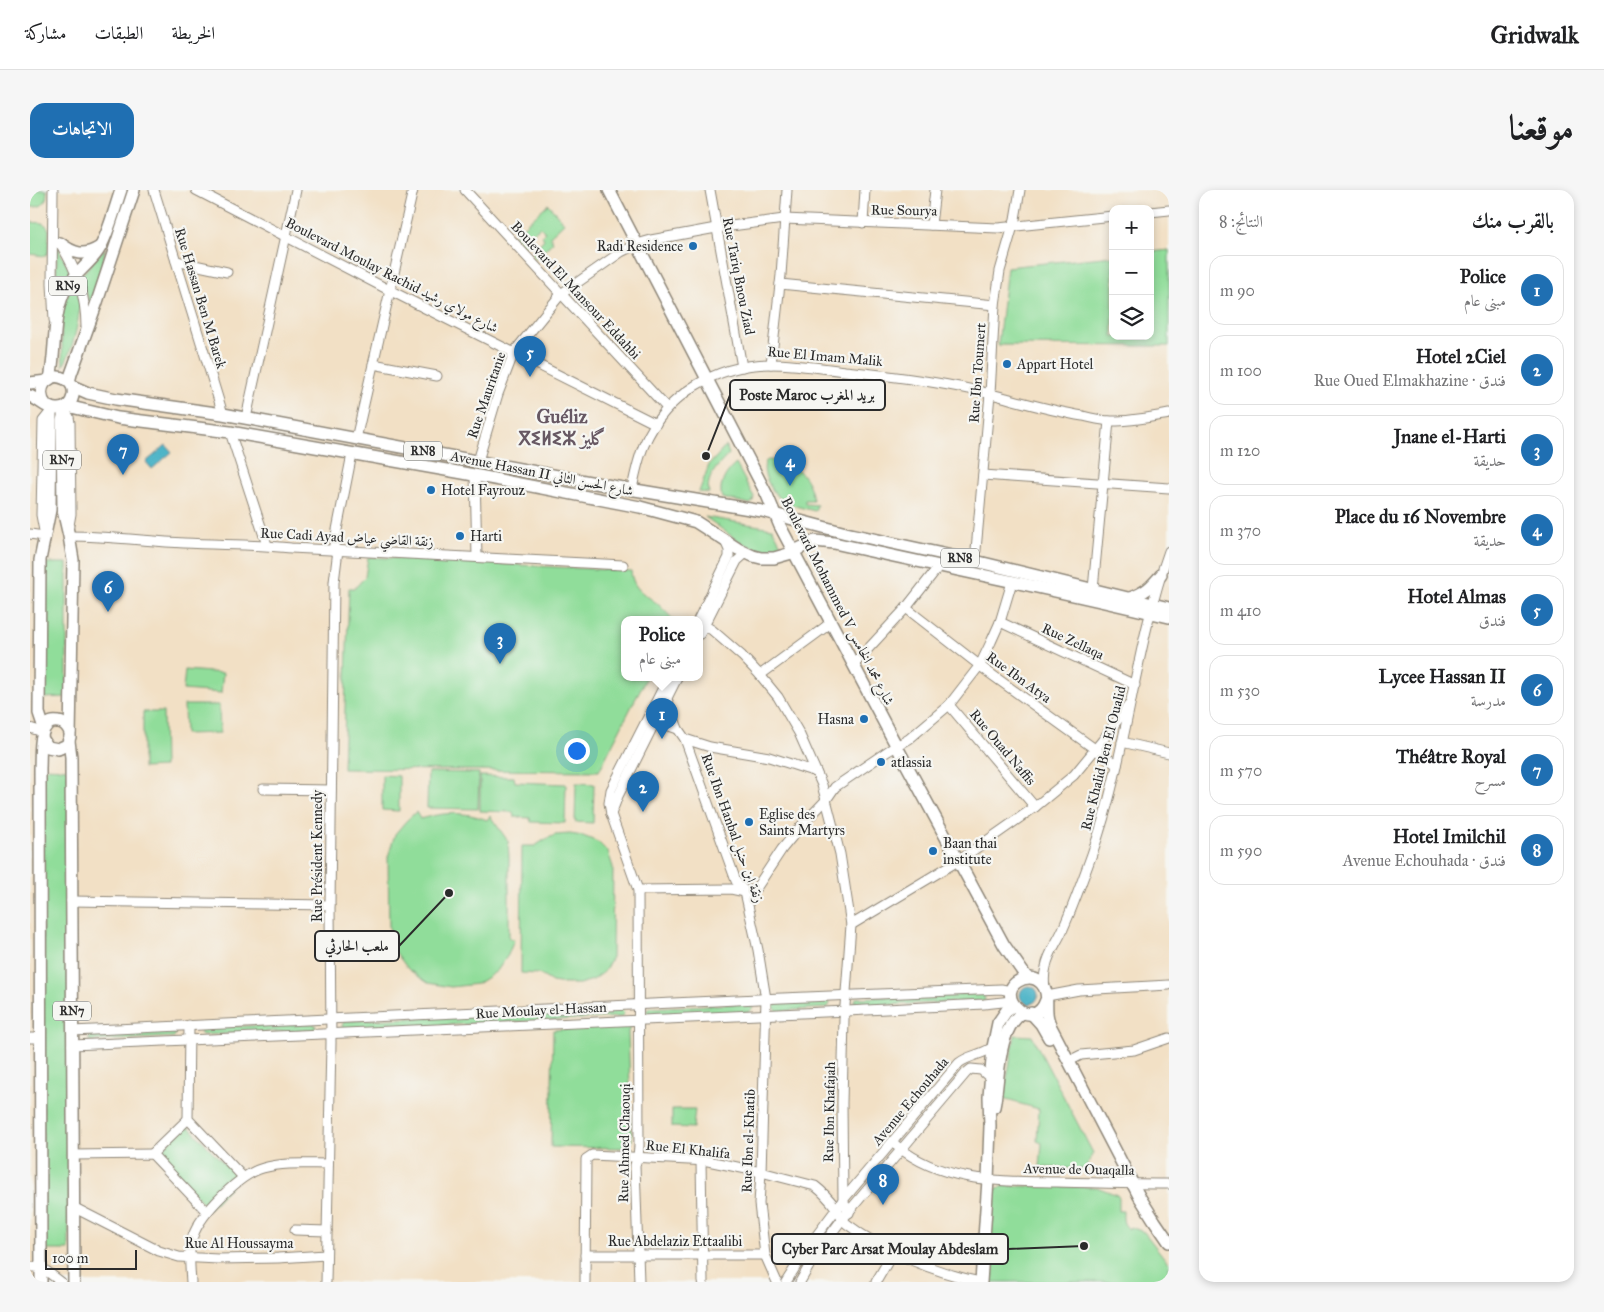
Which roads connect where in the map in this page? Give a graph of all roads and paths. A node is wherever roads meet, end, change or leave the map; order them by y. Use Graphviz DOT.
graph roads {
  1 [pos="53,190"];
  2 [pos="121,190"];
  3 [pos="134,190"];
  4 [pos="154,190"];
  5 [pos="196,190"];
  6 [pos="296,190"];
  7 [pos="413,190"];
  8 [pos="465,190"];
  9 [pos="609,190"];
  10 [pos="710,190"];
  11 [pos="787,190"];
  12 [pos="865,190"];
  13 [pos="935,190"];
  14 [pos="1020,190"];
  15 [pos="1169,210"];
  16 [pos="1154,212"];
  17 [pos="1109,216"];
  18 [pos="784,219"];
  19 [pos="864,223"];
  20 [pos="931,224"];
  21 [pos="1013,226"];
  22 [pos="716,228"];
  23 [pos="286,238"];
  24 [pos="57,239"];
  25 [pos="637,244"];
  26 [pos="102,246"];
  27 [pos="176,261"];
  28 [pos="227,272"];
  29 [pos="77,274"];
  30 [pos="780,284"];
  31 [pos="389,290"];
  32 [pos="561,294"];
  33 [pos="995,305"];
  34 [pos="85,334"];
  35 [pos="54,336"];
  36 [pos="514,352"];
  37 [pos="373,364"];
  38 [pos="771,364"];
  39 [pos="742,367"];
  40 [pos="437,376"];
  41 [pos="707,379"];
  42 [pos="48,380"];
  43 [pos="30,383"];
  44 [pos="71,384"];
  45 [pos="990,394"];
  46 [pos="30,396"];
  47 [pos="49,408"];
  48 [pos="65,408"];
  49 [pos="667,408"];
  50 [pos="223,414"];
  51 [pos="1169,414"];
  52 [pos="246,418"];
  53 [pos="1109,421"];
  54 [pos="656,424"];
  55 [pos="230,432"];
  56 [pos="356,439"];
  57 [pos="352,454"];
  58 [pos="478,461"];
  59 [pos="983,474"];
  60 [pos="475,475"];
  61 [pos="1104,483"];
  62 [pos="1169,488"];
  63 [pos="632,489"];
  64 [pos="775,514"];
  65 [pos="30,534"];
  66 [pos="68,534"];
  67 [pos="44,535"];
  68 [pos="725,541"];
  69 [pos="267,546"];
  70 [pos="335,550"];
  71 [pos="795,551"];
  72 [pos="746,552"];
  73 [pos="1169,552"];
  74 [pos="477,557"];
  75 [pos="975,561"];
  76 [pos="623,565"];
  77 [pos="939,566"];
  78 [pos="1161,575"];
  79 [pos="1012,582"];
  80 [pos="1093,589"];
  81 [pos="1130,598"];
  82 [pos="906,608"];
  83 [pos="1152,608"];
  84 [pos="1169,608"];
  85 [pos="1169,617"];
  86 [pos="703,619"];
  87 [pos="703,621"];
  88 [pos="831,622"];
  89 [pos="1000,622"];
  90 [pos="703,628"];
  91 [pos="854,664"];
  92 [pos="980,665"];
  93 [pos="760,675"];
  94 [pos="666,681"];
  95 [pos="676,681"];
  96 [pos="1135,685"];
  97 [pos="667,698"];
  98 [pos="1130,703"];
  99 [pos="949,705"];
  100 [pos="653,725"];
  101 [pos="30,728"];
  102 [pos="678,729"];
  103 [pos="43,733"];
  104 [pos="70,736"];
  105 [pos="685,739"];
  106 [pos="1122,742"];
  107 [pos="897,747"];
  108 [pos="1095,749"];
  109 [pos="1169,753"];
  110 [pos="1117,766"];
  111 [pos="816,772"];
  112 [pos="263,789"];
  113 [pos="331,790"];
  114 [pos="826,800"];
  115 [pos="1035,808"];
  116 [pos="610,814"];
  117 [pos="958,861"];
  118 [pos="638,890"];
  119 [pos="745,892"];
  120 [pos="71,901"];
  121 [pos="330,905"];
  122 [pos="851,925"];
  123 [pos="36,944"];
  124 [pos="1004,945"];
  125 [pos="1046,964"];
  126 [pos="1030,978"];
  127 [pos="1169,985"];
  128 [pos="846,995"];
  129 [pos="1046,995"];
  130 [pos="766,999"];
  131 [pos="1018,1001"];
  132 [pos="639,1005"];
  133 [pos="845,1011"];
  134 [pos="766,1014"];
  135 [pos="331,1019"];
  136 [pos="639,1019"];
  137 [pos="189,1025"];
  138 [pos="72,1031"];
  139 [pos="331,1033"];
  140 [pos="35,1038"];
  141 [pos="1169,1038"];
  142 [pos="190,1039"];
  143 [pos="72,1044"];
  144 [pos="993,1048"];
  145 [pos="1069,1061"];
  146 [pos="990,1078"];
  147 [pos="188,1119"];
  148 [pos="990,1126"];
  149 [pos="893,1143"];
  150 [pos="902,1149"];
  151 [pos="152,1154"];
  152 [pos="73,1155"];
  153 [pos="638,1157"];
  154 [pos="701,1161"];
  155 [pos="328,1164"];
  156 [pos="761,1172"];
  157 [pos="243,1177"];
  158 [pos="988,1180"];
  159 [pos="1130,1184"];
  160 [pos="1169,1184"];
  161 [pos="843,1200"];
  162 [pos="73,1207"];
  163 [pos="837,1209"];
  164 [pos="207,1212"];
  165 [pos="846,1216"];
  166 [pos="295,1230"];
  167 [pos="327,1231"];
  168 [pos="1169,1242"];
  169 [pos="1169,1250"];
  170 [pos="894,1251"];
  171 [pos="638,1254"];
  172 [pos="326,1255"];
  173 [pos="585,1255"];
  174 [pos="702,1255"];
  175 [pos="765,1255"];
  176 [pos="190,1258"];
  177 [pos="35,1267"];
  178 [pos="41,1282"];
  179 [pos="61,1282"];
  180 [pos="74,1282"];
  181 [pos="191,1282"];
  182 [pos="326,1282"];
  183 [pos="585,1282"];
  184 [pos="639,1282"];
  185 [pos="703,1282"];
  186 [pos="776,1282"];
  187 [pos="786,1282"];
  188 [pos="800,1282"];
  189 [pos="876,1282"];
  190 [pos="980,1282"];
  1 -- 24 [label="street"];
  2 -- 26 [label="main road, RN9"];
  3 -- 34 [label="main road, RN9"];
  4 -- 27 [label="street, Rue Hassan Ben M Barek"];
  5 -- 23 [label="street, Boulevard Moulay Rachid شارع مولاي رشيد"];
  6 -- 23 [label="street"];
  7 -- 31 [label="street"];
  8 -- 32 [label="street, Boulevard El Mansour Eddahbi"];
  9 -- 25 [label="main road, Boulevard Mohammed V شارع محمد الخامس"];
  10 -- 22 [label="street, Rue Tariq Bnou Ziad"];
  11 -- 18 [label="street"];
  12 -- 19 [label="street"];
  13 -- 20 [label="street"];
  14 -- 21 [label="street, Rue Ibn Toumert"];
  15 -- 16 [label="street"];
  17 -- 21 [label="street, Rue Sourya"];
  18 -- 19 [label="street, Rue Sourya"];
  18 -- 22 [label="street, Rue Sourya"];
  18 -- 30 [label="street"];
  19 -- 20 [label="street, Rue Sourya"];
  20 -- 21 [label="street, Rue Sourya"];
  21 -- 33 [label="street, Rue Ibn Toumert"];
  22 -- 25 [label="street, Rue Sourya"];
  22 -- 39 [label="street, Rue Tariq Bnou Ziad"];
  23 -- 31 [label="street, Boulevard Moulay Rachid شارع مولاي رشيد"];
  23 -- 52 [label="street"];
  24 -- 26 [label="main road"];
  24 -- 29 [label="street"];
  24 -- 35 [label="street"];
  25 -- 32 [label="street, Rue Mauritanie"];
  25 -- 41 [label="main road, Boulevard Mohammed V شارع محمد الخامس"];
  26 -- 29 [label="main road, RN9"];
  27 -- 28 [label="street"];
  27 -- 50 [label="street, Rue Hassan Ben M Barek"];
  29 -- 34 [label="street"];
  29 -- 35 [label="main road, RN9"];
  30 -- 33 [label="street"];
  30 -- 38 [label="street"];
  31 -- 36 [label="street, Boulevard Moulay Rachid شارع مولاي رشيد"];
  31 -- 37 [label="street"];
  32 -- 36 [label="street, Rue Mauritanie"];
  32 -- 49 [label="street, Boulevard El Mansour Eddahbi"];
  33 -- 45 [label="street, Rue Ibn Toumert"];
  34 -- 44 [label="main road, RN9"];
  35 -- 42 [label="main road, RN9"];
  36 -- 54 [label="street, Boulevard Moulay Rachid شارع مولاي رشيد"];
  36 -- 58 [label="street, Rue Mauritanie"];
  37 -- 40 [label="street"];
  37 -- 56 [label="street"];
  38 -- 39 [label="street, Rue El Imam Malik"];
  38 -- 45 [label="street, Rue El Imam Malik"];
  39 -- 41 [label="street, Rue El Imam Malik"];
  41 -- 49 [label="street, Rue El Imam Malik"];
  41 -- 64 [label="main road, Boulevard Mohammed V شارع محمد الخامس"];
  42 -- 43 [label="main road, RN8"];
  42 -- 44 [label="main road, RN8"];
  42 -- 47 [label="main road"];
  44 -- 48 [label="main road"];
  44 -- 50 [label="main road, Avenue Hassan II شارع الحسن الثاني / RN8"];
  45 -- 53 [label="street, Rue El Imam Malik"];
  45 -- 59 [label="street, Rue Ibn Toumert"];
  46 -- 47 [label="main road, RN8"];
  47 -- 48 [label="main road, RN8"];
  47 -- 67 [label="main road, RN7"];
  48 -- 55 [label="main road, Avenue Hassan II شارع الحسن الثاني / RN8"];
  48 -- 66 [label="main road, RN7"];
  49 -- 54 [label="street, Rue El Imam Malik"];
  50 -- 52 [label="main road, Avenue Hassan II شارع الحسن الثاني / RN8"];
  51 -- 53 [label="street, Rue El Imam Malik"];
  52 -- 56 [label="main road, Avenue Hassan II شارع الحسن الثاني / RN8"];
  53 -- 61 [label="street"];
  54 -- 63 [label="street, Rue El Imam Malik"];
  55 -- 57 [label="main road, Avenue Hassan II شارع الحسن الثاني / RN8"];
  55 -- 69 [label="street"];
  56 -- 58 [label="main road, Avenue Hassan II شارع الحسن الثاني / RN8"];
  57 -- 60 [label="main road, Avenue Hassan II شارع الحسن الثاني / RN8"];
  57 -- 70 [label="street, Rue Président Kennedy"];
  58 -- 63 [label="main road, Avenue Hassan II شارع الحسن الثاني / RN8"];
  59 -- 61 [label="street"];
  59 -- 75 [label="street, Rue Ibn Toumert"];
  60 -- 68 [label="main road, Avenue Hassan II شارع الحسن الثاني / RN8"];
  60 -- 74 [label="street"];
  61 -- 62 [label="street"];
  61 -- 80 [label="street"];
  63 -- 64 [label="main road, Avenue Hassan II شارع الحسن الثاني / RN8"];
  64 -- 71 [label="main road, Boulevard Mohammed V شارع محمد الخامس"];
  64 -- 75 [label="main road, RN8"];
  65 -- 67 [label="street"];
  66 -- 69 [label="street, Rue Cadi Ayad زنقة القاضي عياض"];
  66 -- 104 [label="main road, RN7"];
  67 -- 103 [label="main road, RN7"];
  68 -- 72 [label="main road, Avenue Hassan II شارع الحسن الثاني / RN8"];
  68 -- 86 [label="street"];
  69 -- 70 [label="street, Rue Cadi Ayad زنقة القاضي عياض"];
  70 -- 74 [label="street, Rue Cadi Ayad زنقة القاضي عياض"];
  70 -- 113 [label="street, Rue Président Kennedy"];
  71 -- 72 [label="main road, Avenue Hassan II شارع الحسن الثاني / RN8"];
  71 -- 77 [label="main road, RN8"];
  71 -- 88 [label="main road, Boulevard Mohammed V شارع محمد الخامس"];
  72 -- 87 [label="street"];
  73 -- 78 [label="street, Rue Khalid Ben El Oualid"];
  74 -- 76 [label="street, Rue Cadi Ayad زنقة القاضي عياض"];
  75 -- 80 [label="main road, RN8"];
  77 -- 79 [label="main road, RN8"];
  77 -- 82 [label="street"];
  78 -- 81 [label="main road"];
  78 -- 83 [label="street, Rue Khalid Ben El Oualid"];
  79 -- 83 [label="main road, RN8"];
  79 -- 89 [label="street"];
  80 -- 81 [label="main road, RN8"];
  81 -- 83 [label="main road, RN8"];
  82 -- 91 [label="street"];
  82 -- 92 [label="street, Rue Ibn Atya"];
  83 -- 84 [label="main road, RN8"];
  83 -- 85 [label="main road, RN8"];
  83 -- 96 [label="street, Rue Khalid Ben El Oualid"];
  88 -- 91 [label="main road, Boulevard Mohammed V شارع محمد الخامس"];
  88 -- 93 [label="street"];
  89 -- 92 [label="street"];
  89 -- 96 [label="street, Rue Zellaqa"];
  90 -- 93 [label="street, Rue Ibn Khafajah"];
  91 -- 107 [label="main road, Boulevard Mohammed V شارع محمد الخامس"];
  92 -- 99 [label="street"];
  92 -- 108 [label="street, Rue Ibn Atya"];
  93 -- 111 [label="street, Rue Ibn Khafajah"];
  94 -- 116 [label="street"];
  95 -- 97 [label="street"];
  96 -- 98 [label="street, Rue Khalid Ben El Oualid"];
  97 -- 100 [label="street"];
  97 -- 102 [label="street, Rue Ibn Hanbal زنقة ابن حنبل"];
  98 -- 106 [label="street, Rue Khalid Ben El Oualid"];
  98 -- 108 [label="street"];
  99 -- 107 [label="street"];
  99 -- 115 [label="street, Rue Ouad Naffis"];
  100 -- 102 [label="street"];
  100 -- 116 [label="street"];
  101 -- 103 [label="street"];
  102 -- 105 [label="street, Rue Ibn Hanbal زنقة ابن حنبل"];
  103 -- 104 [label="main road"];
  103 -- 104 [label="main road"];
  103 -- 123 [label="main road, RN7"];
  104 -- 120 [label="main road, RN7"];
  105 -- 111 [label="street"];
  105 -- 119 [label="street, Rue Ibn Hanbal زنقة ابن حنبل"];
  106 -- 109 [label="street"];
  106 -- 110 [label="street, Rue Khalid Ben El Oualid"];
  107 -- 114 [label="street"];
  107 -- 117 [label="main road, Boulevard Mohammed V شارع محمد الخامس"];
  108 -- 110 [label="street, Rue Ibn Atya"];
  108 -- 115 [label="street"];
  110 -- 125 [label="street, Rue Khalid Ben El Oualid"];
  111 -- 114 [label="street, Rue Ibn Khafajah"];
  112 -- 113 [label="street"];
  113 -- 121 [label="street, Rue Président Kennedy"];
  114 -- 119 [label="street"];
  114 -- 122 [label="street, Rue Ibn Khafajah"];
  115 -- 117 [label="street"];
  116 -- 118 [label="street, Rue Ahmed Chaouqi"];
  117 -- 122 [label="street"];
  117 -- 124 [label="main road, Boulevard Mohammed V شارع محمد الخامس"];
  118 -- 119 [label="street"];
  118 -- 132 [label="street, Rue Ahmed Chaouqi"];
  119 -- 130 [label="street, Rue Ibn Hanbal زنقة ابن حنبل"];
  120 -- 121 [label="street"];
  120 -- 138 [label="main road, RN7"];
  121 -- 135 [label="street, Rue Président Kennedy"];
  122 -- 128 [label="street, Rue Ibn Khafajah"];
  123 -- 140 [label="main road, RN7"];
  124 -- 126 [label="main road, Boulevard Mohammed V شارع محمد الخامس"];
  124 -- 131 [label="main road, Boulevard Mohammed V شارع محمد الخامس"];
  125 -- 126 [label="street, Rue Khalid Ben El Oualid"];
  125 -- 129 [label="street, Rue Khalid Ben El Oualid"];
  126 -- 129 [label="main road, Boulevard Mohammed V شارع محمد الخامس"];
  126 -- 131 [label="main road"];
  127 -- 129 [label="street"];
  128 -- 130 [label="street, Rue Moulay el-Hassan"];
  128 -- 131 [label="street, Rue Moulay el-Hassan"];
  128 -- 133 [label="street, Rue Ibn Khafajah"];
  129 -- 131 [label="main road"];
  129 -- 145 [label="main road, Boulevard Mohammed V شارع محمد الخامس"];
  130 -- 132 [label="street, Rue Moulay el-Hassan"];
  130 -- 134 [label="street, Rue Ibn el-Khatib"];
  131 -- 133 [label="street, Rue Moulay el-Hassan"];
  131 -- 144 [label="main road"];
  131 -- 148 [label="main road"];
  131 -- 159 [label="main road, Boulevard Mohammed V شارع محمد الخامس"];
  132 -- 135 [label="street, Rue Moulay el-Hassan"];
  132 -- 136 [label="street, Rue Ahmed Chaouqi"];
  133 -- 134 [label="street, Rue Moulay el-Hassan"];
  133 -- 161 [label="street, Rue Ibn Khafajah"];
  134 -- 136 [label="street, Rue Moulay el-Hassan"];
  134 -- 156 [label="street, Rue Ibn el-Khatib"];
  135 -- 137 [label="street, Rue Moulay el-Hassan"];
  135 -- 139 [label="street, Rue Président Kennedy"];
  136 -- 139 [label="street, Rue Moulay el-Hassan"];
  136 -- 153 [label="street, Rue Ahmed Chaouqi"];
  137 -- 138 [label="street, Rue Moulay el-Hassan"];
  137 -- 142 [label="street"];
  138 -- 143 [label="main road, RN7"];
  139 -- 142 [label="street, Rue Moulay el-Hassan"];
  139 -- 155 [label="street, Rue Président Kennedy"];
  140 -- 177 [label="main road, RN7"];
  141 -- 145 [label="street"];
  142 -- 143 [label="street, Rue Moulay el-Hassan"];
  142 -- 147 [label="street"];
  143 -- 152 [label="main road, RN7"];
  144 -- 146 [label="main road"];
  144 -- 149 [label="street, Avenue Echouhada"];
  145 -- 159 [label="main road, Boulevard Mohammed V شارع محمد الخامس"];
  146 -- 148 [label="main road"];
  146 -- 150 [label="street, Avenue Echouhada"];
  147 -- 151 [label="street"];
  147 -- 157 [label="street"];
  148 -- 158 [label="main road"];
  149 -- 150 [label="street, Avenue de Ouaqalla"];
  149 -- 161 [label="street, Avenue Echouhada"];
  150 -- 158 [label="street, Avenue de Ouaqalla"];
  150 -- 165 [label="street, Avenue Echouhada"];
  151 -- 152 [label="street"];
  151 -- 164 [label="street"];
  152 -- 162 [label="main road, RN7"];
  153 -- 154 [label="street, Rue El Khalifa"];
  153 -- 171 [label="street, Rue Ahmed Chaouqi"];
  153 -- 173 [label="street, Rue El Khalifa"];
  154 -- 156 [label="street, Rue El Khalifa"];
  154 -- 174 [label="street"];
  155 -- 157 [label="street"];
  155 -- 167 [label="street, Rue Président Kennedy"];
  156 -- 163 [label="street, Rue El Khalifa"];
  156 -- 175 [label="street, Rue Ibn el-Khatib"];
  157 -- 164 [label="street"];
  158 -- 159 [label="street, Avenue de Ouaqalla"];
  158 -- 190 [label="main road"];
  159 -- 160 [label="street, Avenue de Ouaqalla"];
  159 -- 168 [label="main road, Boulevard Mohammed V شارع محمد الخامس"];
  159 -- 169 [label="main road, Boulevard Mohammed V شارع محمد الخامس"];
  161 -- 163 [label="street, Avenue Echouhada"];
  161 -- 165 [label="street, Rue Ibn Khafajah"];
  162 -- 176 [label="street, Rue Al Houssayma"];
  162 -- 180 [label="main road, RN7"];
  163 -- 165 [label="street, Rue El Khalifa"];
  163 -- 187 [label="street, Avenue Echouhada"];
  164 -- 176 [label="street"];
  165 -- 170 [label="street"];
  165 -- 188 [label="street, Avenue Echouhada"];
  166 -- 167 [label="street"];
  167 -- 172 [label="street, Rue Président Kennedy"];
  170 -- 189 [label="street"];
  170 -- 190 [label="street"];
  171 -- 173 [label="street, Rue Abdelaziz Ettaalibi"];
  171 -- 174 [label="street, Rue Abdelaziz Ettaalibi"];
  171 -- 184 [label="street, Rue Ahmed Chaouqi"];
  172 -- 176 [label="street, Rue Al Houssayma"];
  172 -- 182 [label="street, Rue Président Kennedy"];
  173 -- 183 [label="street"];
  174 -- 175 [label="street, Rue Abdelaziz Ettaalibi"];
  174 -- 185 [label="street"];
  175 -- 186 [label="street, Rue Ibn el-Khatib"];
  176 -- 181 [label="street"];
  177 -- 178 [label="main road, RN7"];
  177 -- 179 [label="street"];
}
